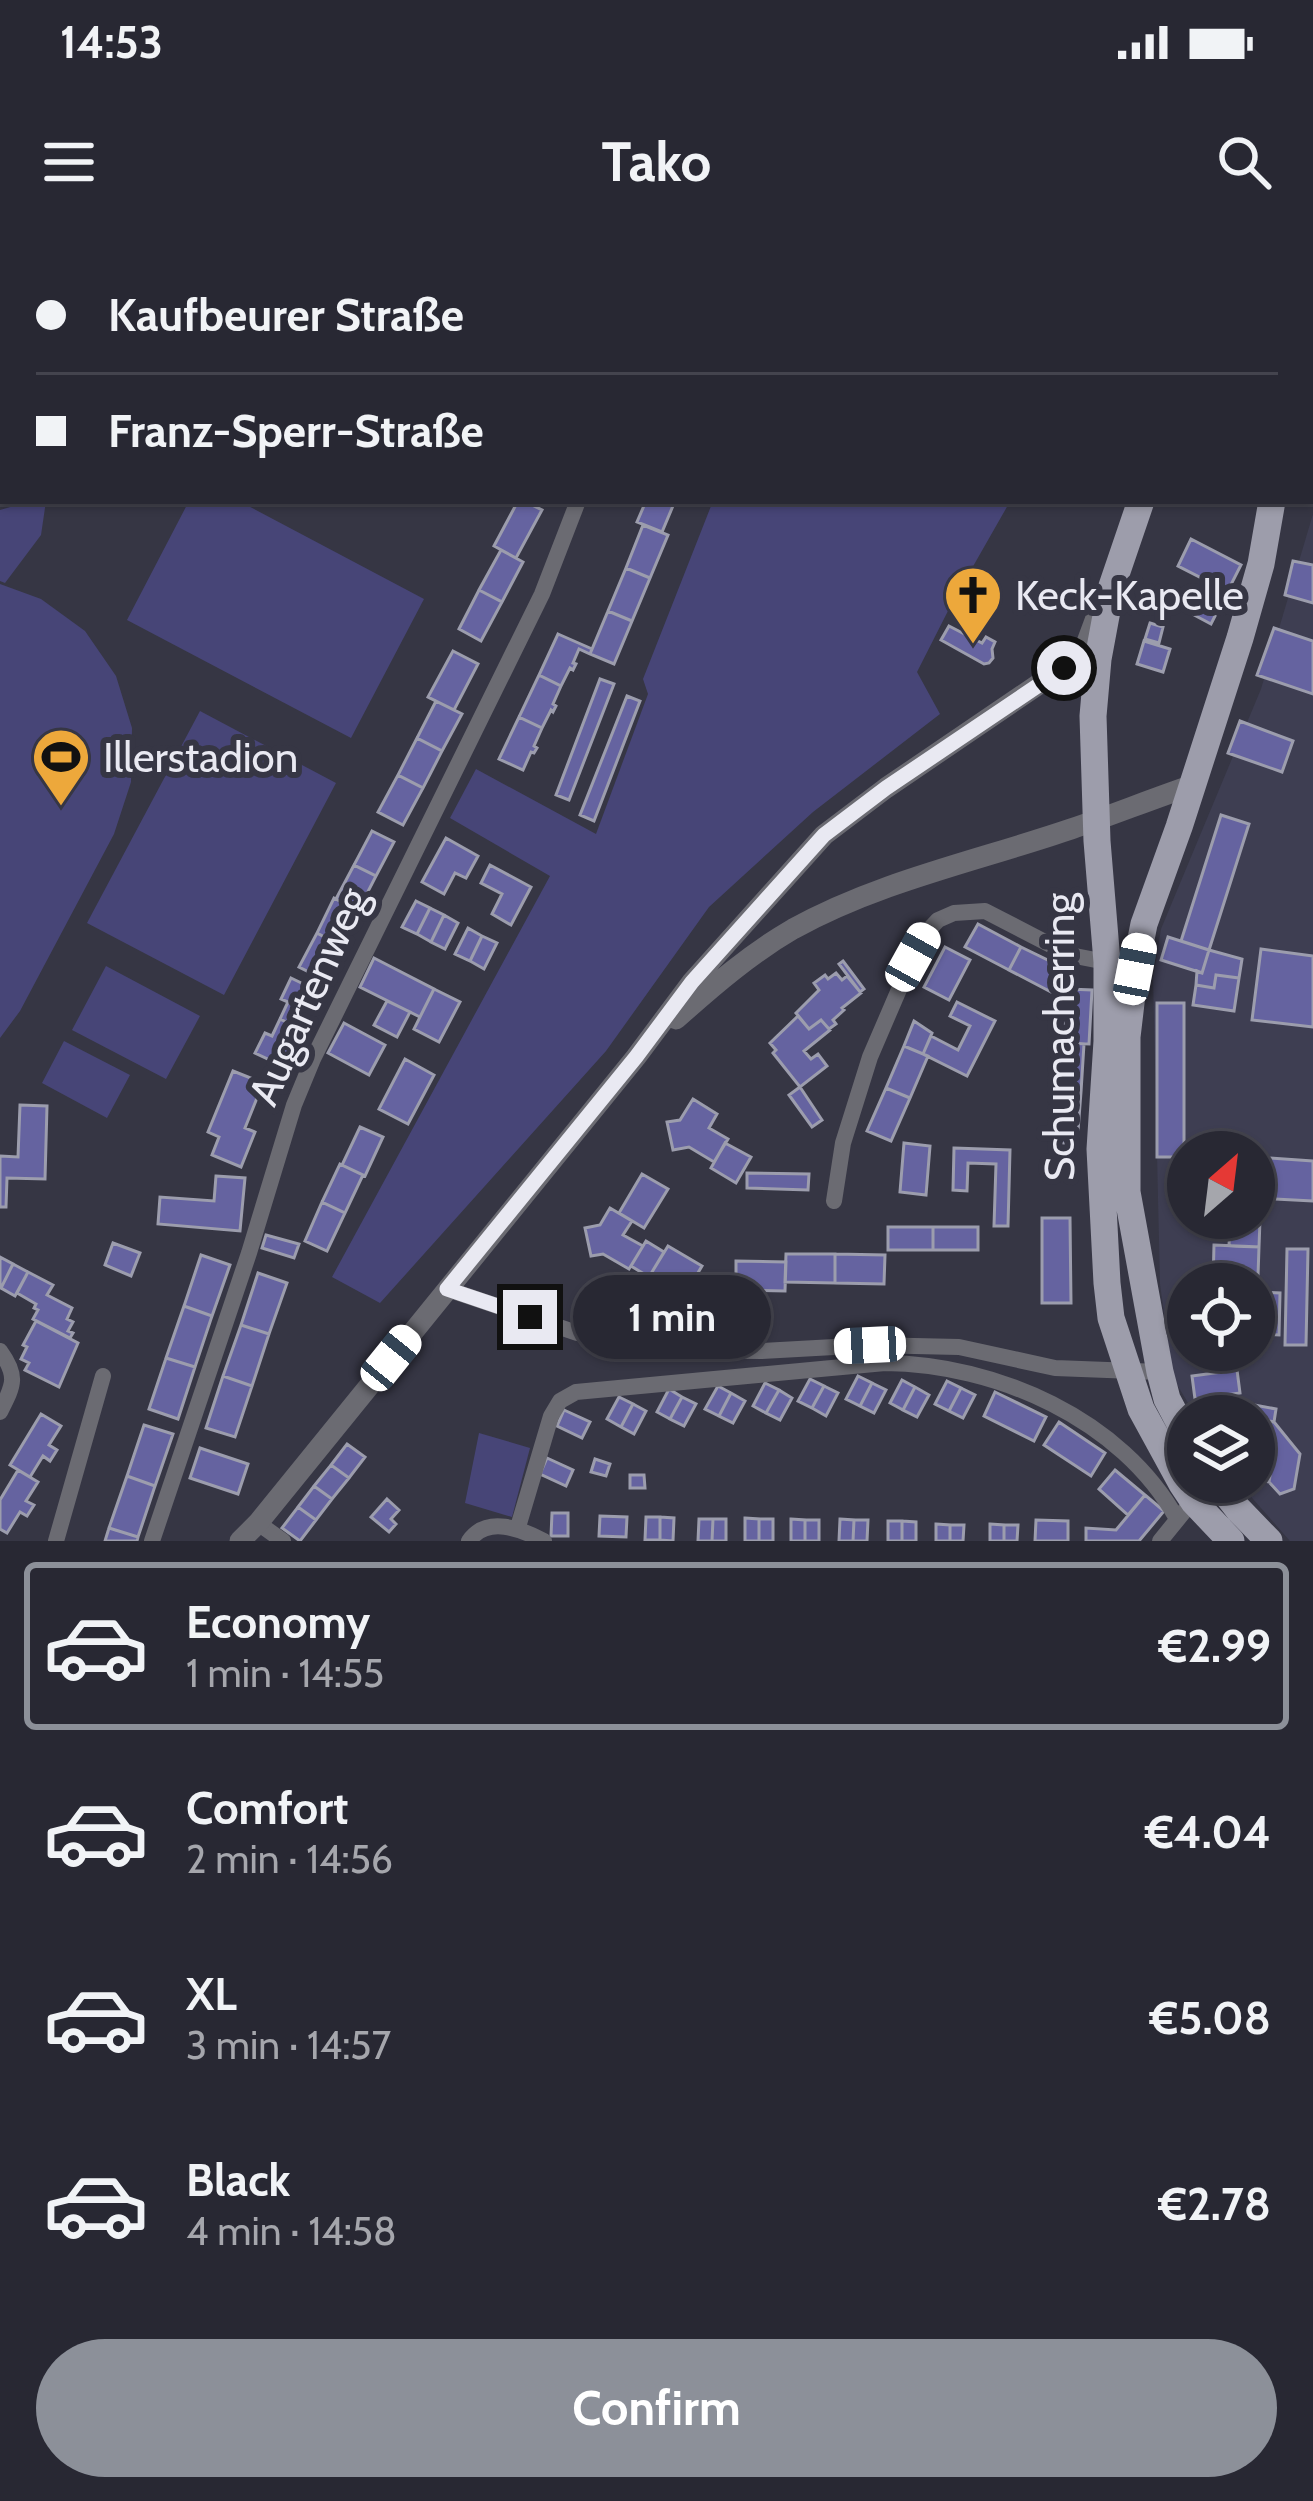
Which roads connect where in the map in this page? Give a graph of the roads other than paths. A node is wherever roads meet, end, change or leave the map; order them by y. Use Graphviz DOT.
graph roads {
  1 [pos="574,504"];
  2 [pos="1139,504"];
  3 [pos="1271,507"];
  4 [pos="1110,598"];
  5 [pos="1193,785"];
  6 [pos="1096,818"];
  7 [pos="1121,966"];
  8 [pos="636,1057"];
  9 [pos="834,1201"];
  10 [pos="447,1289"];
  11 [pos="0,1352"];
  12 [pos="1130,1371"];
  13 [pos="1160,1372"];
  14 [pos="103,1376"];
  15 [pos="1167,1399"];
  16 [pos="0,1412"];
  17 [pos="1194,1503"];
  18 [pos="1233,1503"];
  19 [pos="1186,1510"];
  20 [pos="258,1522"];
  21 [pos="518,1527"];
  22 [pos="56,1541"];
  23 [pos="152,1541"];
  24 [pos="240,1541"];
  25 [pos="284,1541"];
  26 [pos="469,1541"];
  27 [pos="544,1541"];
  28 [pos="1160,1541"];
  29 [pos="1231,1541"];
  30 [pos="1269,1541"];
  1 -- 23 [label="street, Augartenweg"];
  2 -- 4 [label="main road, Schumacherring"];
  3 -- 5 [label="main road, Schumacherring"];
  4 -- 6 [label="main road, Schumacherring"];
  4 -- 8 [label="street"];
  5 -- 6 [label="street"];
  5 -- 7 [label="main road, Schumacherring"];
  6 -- 7 [label="main road, Schumacherring"];
  6 -- 8 [label="street"];
  7 -- 9 [label="street"];
  7 -- 12 [label="main road, Schumacherring"];
  7 -- 13 [label="main road, Schumacherring"];
  8 -- 10 [label="street"];
  10 -- 12 [label="street"];
  10 -- 20 [label="street"];
  11 -- 16 [label="street"];
  12 -- 13 [label="street"];
  12 -- 19 [label="main road, Schumacherring"];
  13 -- 15 [label="main road, Schumacherring"];
  14 -- 22 [label="street"];
  17 -- 19 [label="street"];
  18 -- 30 [label="main road"];
  19 -- 21 [label="street"];
  19 -- 28 [label="street"];
  19 -- 29 [label="main road, Schumacherring"];
  20 -- 24 [label="street"];
  20 -- 25 [label="street"];
  21 -- 26 [label="street"];
  21 -- 27 [label="street"];
}
